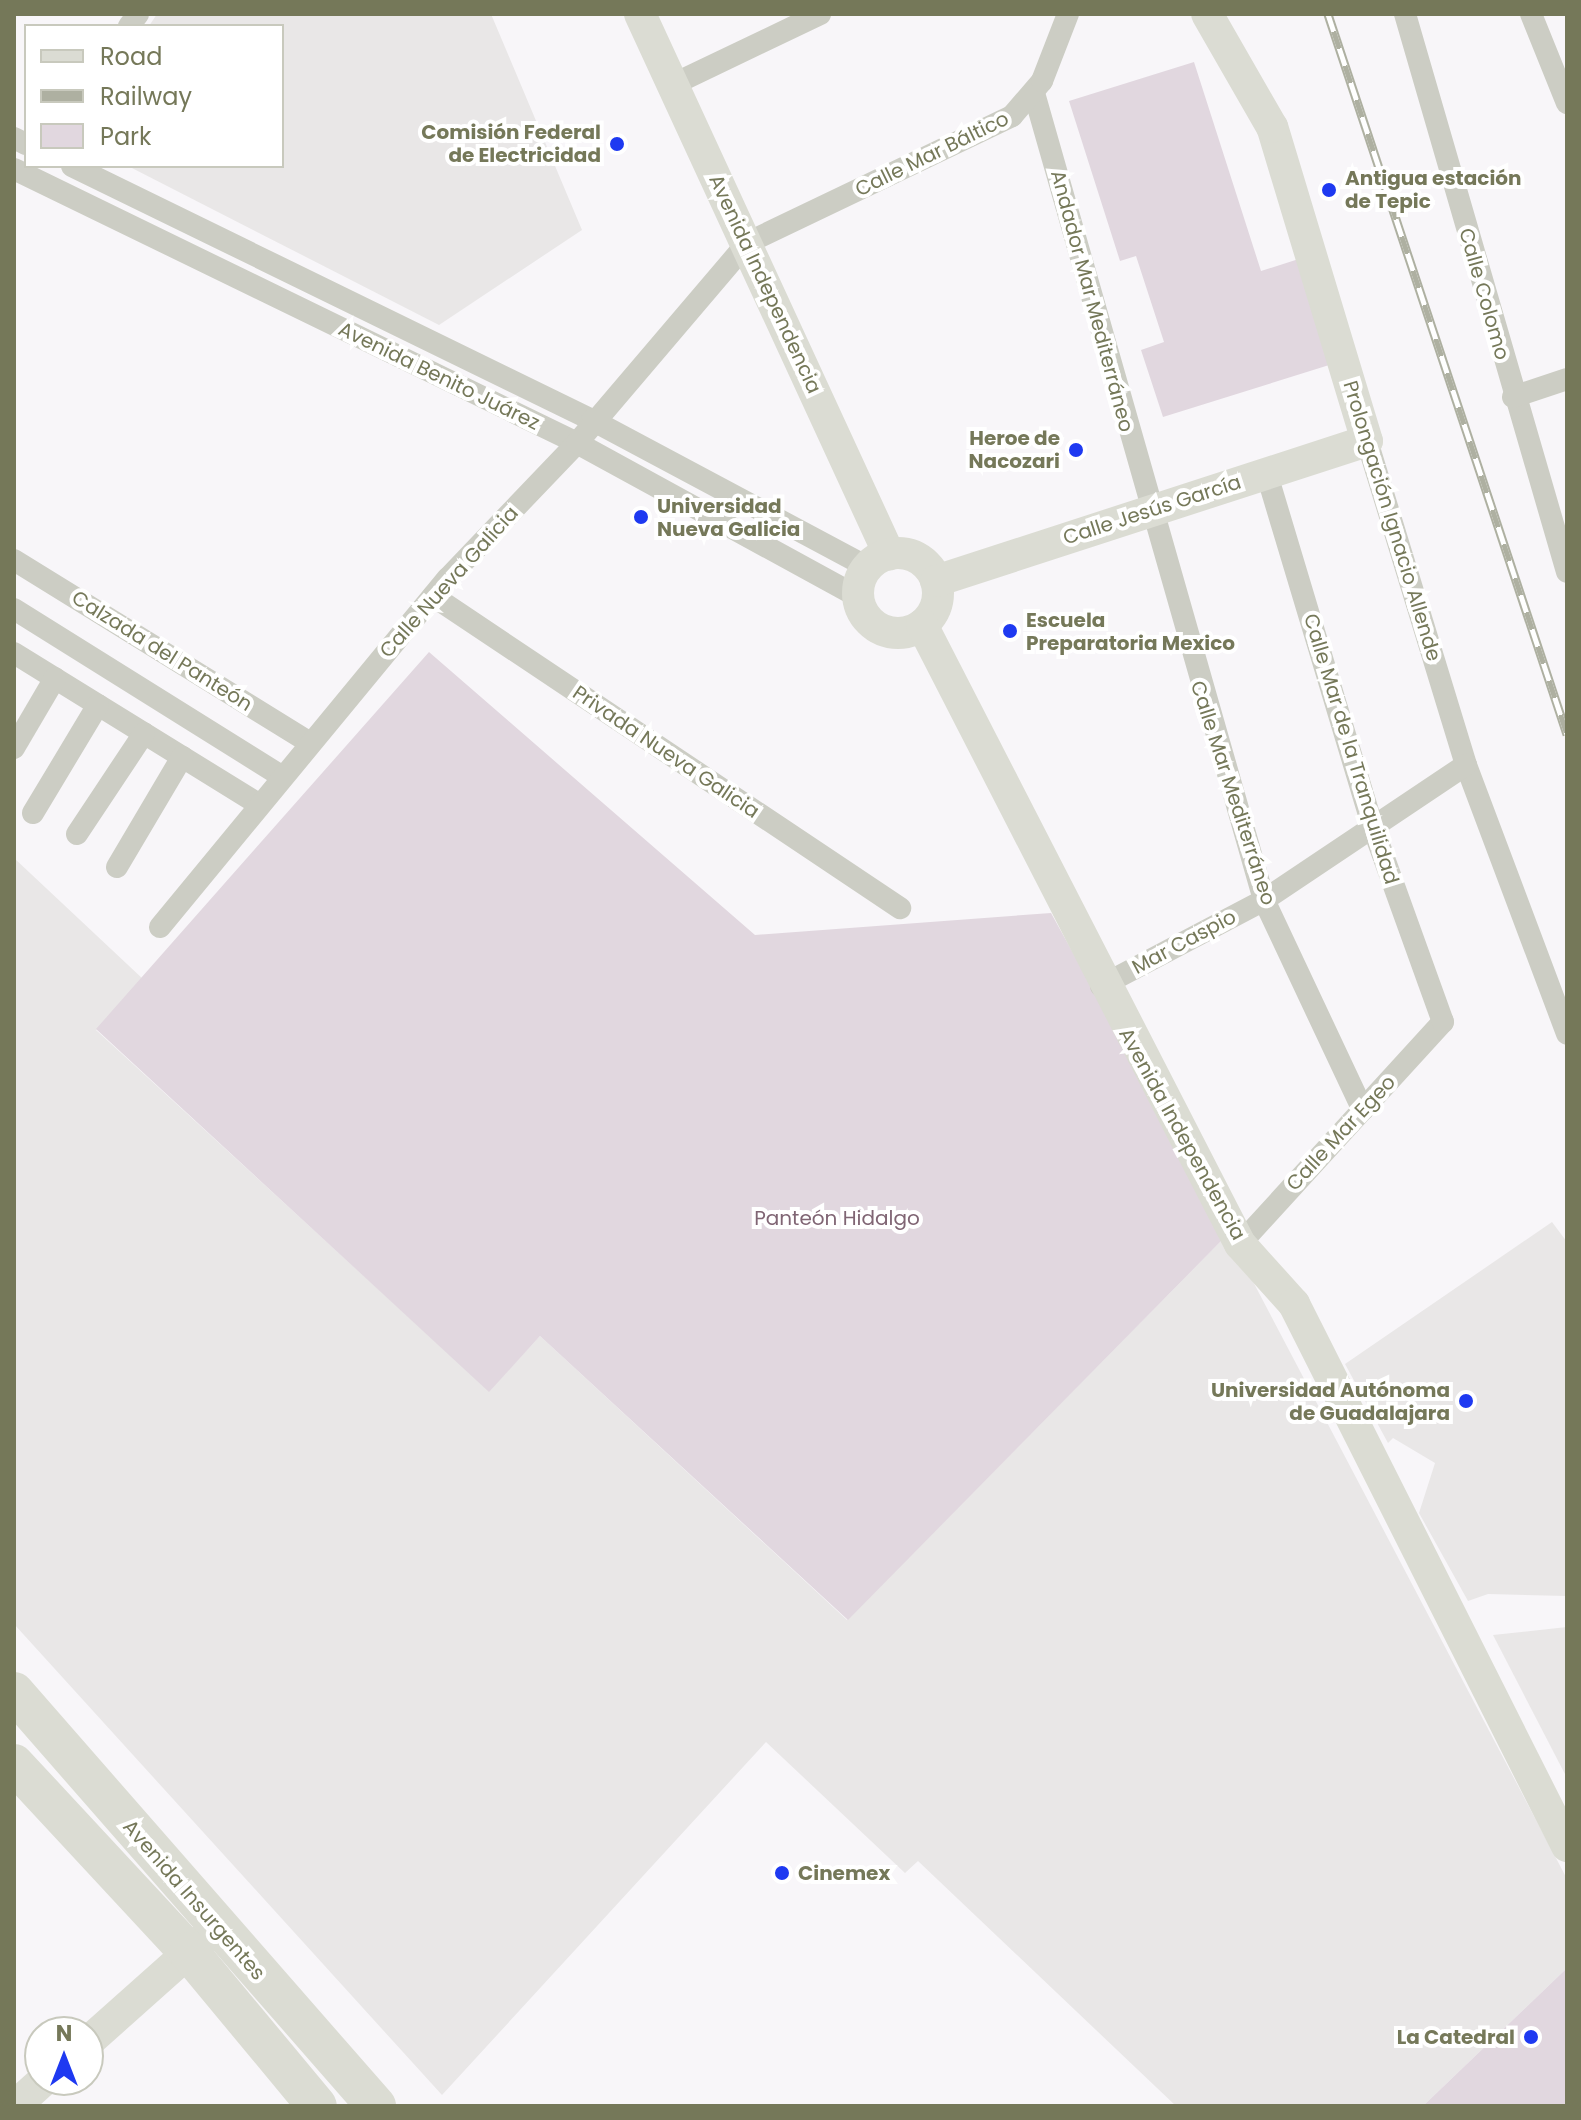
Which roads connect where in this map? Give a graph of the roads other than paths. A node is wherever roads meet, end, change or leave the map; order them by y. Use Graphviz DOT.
graph roads {
  1 [pos="640,14"];
  2 [pos="820,14"];
  3 [pos="1068,14"];
  4 [pos="1207,14"];
  5 [pos="1405,14"];
  6 [pos="1531,14"];
  7 [pos="674,84"];
  8 [pos="1034,93"];
  9 [pos="1567,100"];
  10 [pos="76,168"];
  11 [pos="19,173"];
  12 [pos="747,243"];
  13 [pos="1567,379"];
  14 [pos="1513,397"];
  15 [pos="592,420"];
  16 [pos="1367,441"];
  17 [pos="577,443"];
  18 [pos="1267,474"];
  19 [pos="1150,510"];
  20 [pos="14,560"];
  21 [pos="871,572"];
  22 [pos="1567,572"];
  23 [pos="936,581"];
  24 [pos="433,596"];
  25 [pos="14,609"];
  26 [pos="922,625"];
  27 [pos="14,653"];
  28 [pos="55,678"];
  29 [pos="98,705"];
  30 [pos="144,733"];
  31 [pos="309,742"];
  32 [pos="14,748"];
  33 [pos="182,757"];
  34 [pos="1466,765"];
  35 [pos="280,775"];
  36 [pos="257,803"];
  37 [pos="33,813"];
  38 [pos="1373,828"];
  39 [pos="77,834"];
  40 [pos="117,867"];
  41 [pos="1264,900"];
  42 [pos="900,908"];
  43 [pos="160,927"];
  44 [pos="1101,986"];
  45 [pos="1443,1022"];
  46 [pos="1567,1034"];
  47 [pos="1363,1110"];
  48 [pos="1240,1244"];
  49 [pos="14,1692"];
  50 [pos="14,1764"];
  51 [pos="1567,1846"];
  52 [pos="203,1940"];
  53 [pos="104,2028"];
  54 [pos="317,2106"];
  55 [pos="376,2106"];
  1 -- 7 [label="main road, Avenida Independencia"];
  2 -- 7 [label="street"];
  3 -- 8 [label="street, Calle Mar Báltico"];
  4 -- 16 [label="main road, Prolongación Ignacio Allende"];
  5 -- 14 [label="street, Calle Colomo"];
  6 -- 9 [label="street"];
  7 -- 12 [label="main road, Avenida Independencia"];
  8 -- 12 [label="street, Calle Mar Báltico"];
  8 -- 19 [label="street, Andador Mar Mediterráneo"];
  10 -- 15 [label="street, Avenida Benito Juárez"];
  11 -- 17 [label="street, Avenida Benito Juárez"];
  12 -- 15 [label="street, Calle Nueva Galicia"];
  12 -- 21 [label="main road, Avenida Independencia"];
  13 -- 14 [label="street"];
  14 -- 22 [label="street, Calle Colomo"];
  15 -- 17 [label="street, Calle Nueva Galicia"];
  15 -- 21 [label="street, Avenida Benito Juárez"];
  16 -- 18 [label="main road, Calle Jesús García"];
  16 -- 34 [label="street, Prolongación Ignacio Allende"];
  17 -- 21 [label="street, Avenida Benito Juárez"];
  17 -- 24 [label="street, Calle Nueva Galicia"];
  18 -- 19 [label="main road, Calle Jesús García"];
  18 -- 38 [label="street, Calle Mar de la Tranquilidad"];
  19 -- 23 [label="main road, Calle Jesús García"];
  19 -- 41 [label="street, Calle Mar Mediterráneo"];
  20 -- 31 [label="street, Calzada del Panteón"];
  21 -- 23 [label="main road"];
  21 -- 26 [label="main road"];
  23 -- 26 [label="main road"];
  24 -- 31 [label="street, Calle Nueva Galicia"];
  24 -- 42 [label="street, Privada Nueva Galicia"];
  25 -- 35 [label="street"];
  26 -- 44 [label="main road, Avenida Independencia"];
  27 -- 28 [label="street"];
  28 -- 29 [label="street"];
  28 -- 32 [label="street"];
  29 -- 30 [label="street"];
  29 -- 37 [label="street"];
  30 -- 33 [label="street"];
  30 -- 39 [label="street"];
  31 -- 35 [label="street, Calle Nueva Galicia"];
  33 -- 36 [label="street"];
  33 -- 40 [label="street"];
  34 -- 38 [label="street, Mar Caspio"];
  34 -- 46 [label="street, Prolongación Ignacio Allende"];
  35 -- 36 [label="street, Calle Nueva Galicia"];
  36 -- 43 [label="street, Calle Nueva Galicia"];
  38 -- 41 [label="street, Mar Caspio"];
  38 -- 45 [label="street, Calle Mar de la Tranquilidad"];
  41 -- 44 [label="street, Mar Caspio"];
  41 -- 47 [label="street, Calle Mar Mediterráneo"];
  44 -- 48 [label="main road, Avenida Independencia"];
  45 -- 47 [label="street, Calle Mar Egeo"];
  47 -- 48 [label="street, Calle Mar Egeo"];
  48 -- 51 [label="main road, Avenida Independencia"];
  49 -- 52 [label="highway, Avenida Insurgentes"];
  50 -- 52 [label="highway, Avenida Insurgentes"];
  52 -- 53 [label="main road"];
  52 -- 54 [label="highway, Avenida Insurgentes"];
  52 -- 55 [label="highway, Avenida Insurgentes"];
}
